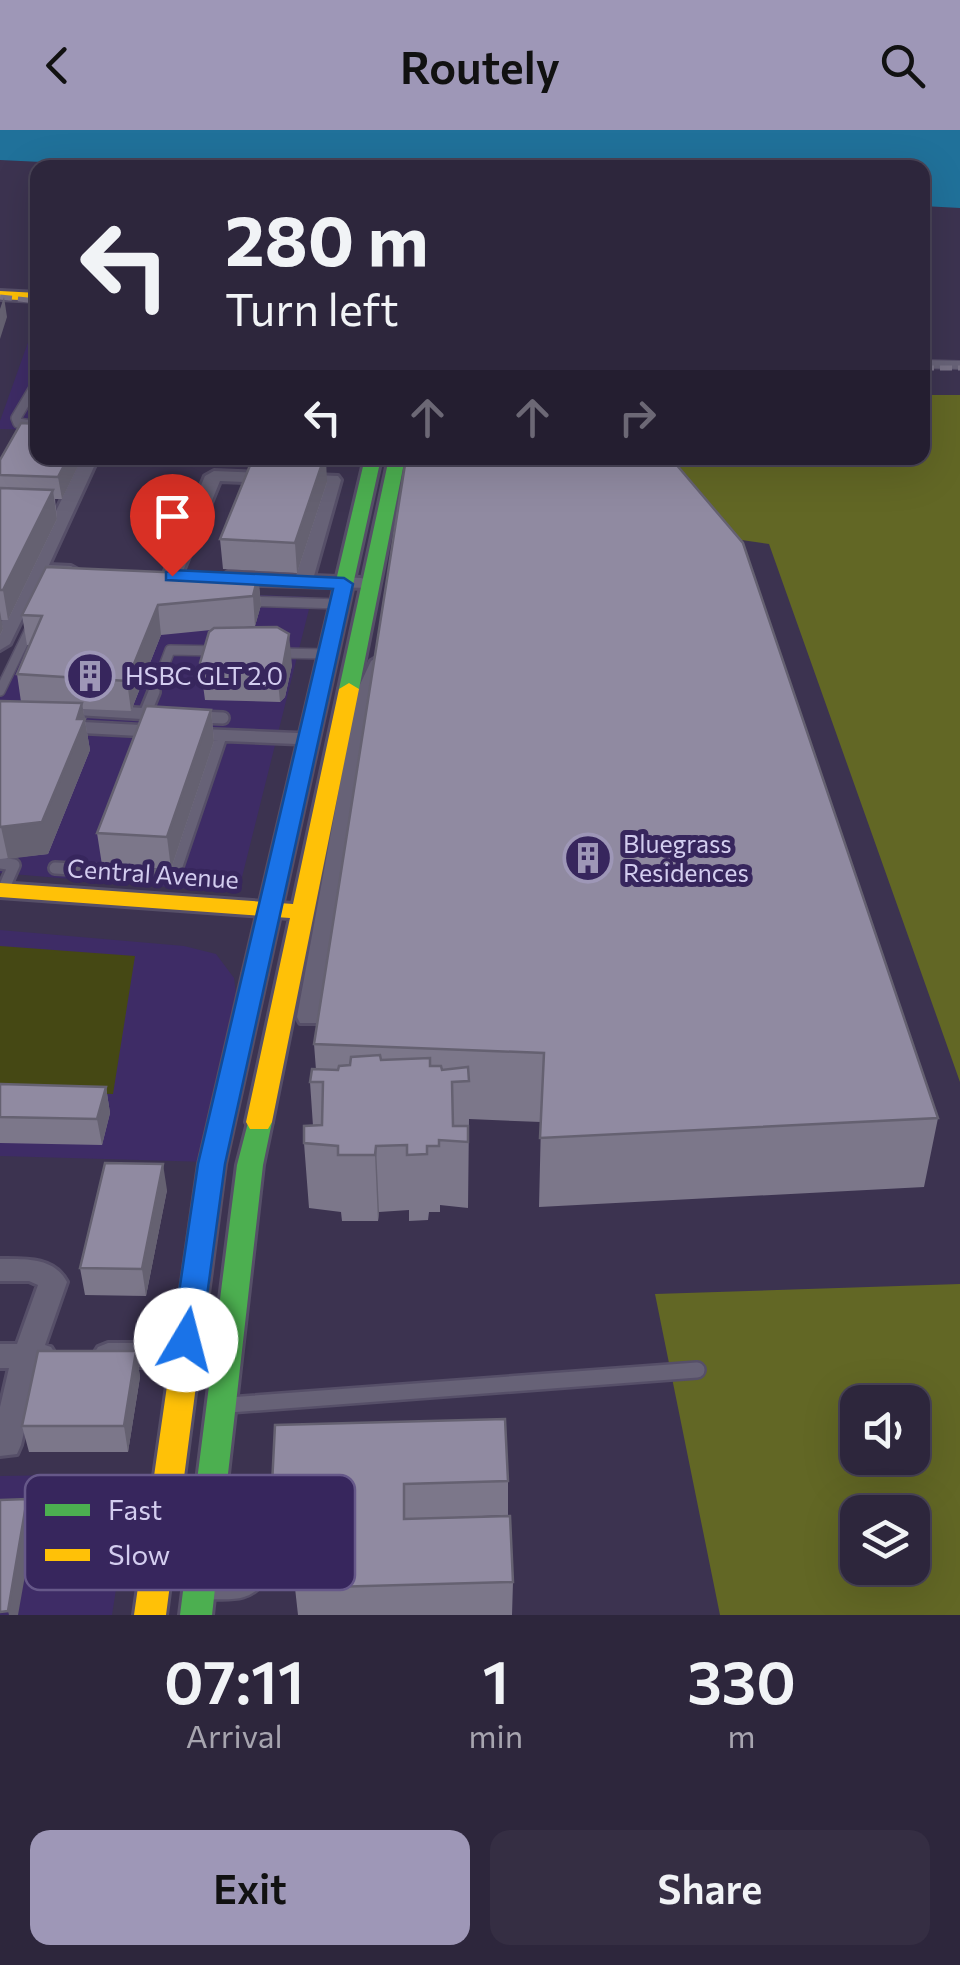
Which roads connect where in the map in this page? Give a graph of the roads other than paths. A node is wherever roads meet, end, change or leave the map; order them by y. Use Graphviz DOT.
graph roads {
  1 [pos="0,286"];
  2 [pos="30,288"];
  3 [pos="0,294"];
  4 [pos="30,297"];
  5 [pos="930,364"];
  6 [pos="960,365"];
  7 [pos="30,394"];
  8 [pos="30,425"];
  9 [pos="30,434"];
  10 [pos="8,448"];
  11 [pos="86,465"];
  12 [pos="371,465"];
  13 [pos="396,465"];
  14 [pos="37,570"];
  15 [pos="95,572"];
  16 [pos="303,582"];
  17 [pos="370,585"];
  18 [pos="342,594"];
  19 [pos="237,600"];
  20 [pos="40,609"];
  21 [pos="5,623"];
  22 [pos="0,644"];
  23 [pos="229,652"];
  24 [pos="269,652"];
  25 [pos="328,654"];
  26 [pos="382,661"];
  27 [pos="0,691"];
  28 [pos="46,708"];
  29 [pos="144,714"];
  30 [pos="164,715"];
  31 [pos="184,716"];
  32 [pos="223,718"];
  33 [pos="69,726"];
  34 [pos="164,732"];
  35 [pos="202,734"];
  36 [pos="221,736"];
  37 [pos="309,739"];
  38 [pos="0,863"];
  39 [pos="54,868"];
  40 [pos="310,872"];
  41 [pos="335,873"];
  42 [pos="1,897"];
  43 [pos="268,919"];
  44 [pos="300,921"];
  45 [pos="309,1017"];
  46 [pos="0,1270"];
  47 [pos="226,1354"];
  48 [pos="14,1355"];
  49 [pos="184,1355"];
  50 [pos="697,1370"];
  51 [pos="220,1406"];
  52 [pos="6,1445"];
  53 [pos="168,1475"];
  54 [pos="212,1475"];
  55 [pos="153,1590"];
  56 [pos="244,1590"];
  57 [pos="197,1604"];
  58 [pos="150,1615"];
  1 -- 2 [label="main road"];
  3 -- 4 [label="main road"];
  5 -- 6 [label="lane"];
  7 -- 8 [label="lane"];
  9 -- 10 [label="street"];
  11 -- 14 [label="street"];
  12 -- 18 [label="main road"];
  13 -- 17 [label="main road"];
  14 -- 15 [label="street"];
  14 -- 21 [label="street"];
  16 -- 16 [label="street"];
  16 -- 18 [label="street"];
  17 -- 18 [label="street"];
  17 -- 40 [label="main road"];
  18 -- 19 [label="lane"];
  18 -- 25 [label="main road"];
  20 -- 27 [label="lane"];
  21 -- 22 [label="street"];
  23 -- 29 [label="lane"];
  24 -- 25 [label="lane"];
  25 -- 37 [label="main road"];
  26 -- 41 [label="street"];
  28 -- 29 [label="lane"];
  29 -- 30 [label="lane"];
  31 -- 32 [label="lane"];
  33 -- 34 [label="lane"];
  35 -- 36 [label="lane"];
  36 -- 37 [label="lane"];
  36 -- 39 [label="lane"];
  37 -- 43 [label="main road"];
  38 -- 42 [label="lane"];
  40 -- 41 [label="street"];
  40 -- 44 [label="main road"];
  41 -- 45 [label="street"];
  42 -- 43 [label="main road, Central Avenue"];
  43 -- 44 [label="main road, Central Avenue"];
  43 -- 49 [label="main road"];
  44 -- 47 [label="main road"];
  46 -- 48 [label="street"];
  47 -- 49 [label="street"];
  47 -- 51 [label="main road"];
  48 -- 49 [label="street"];
  48 -- 52 [label="street"];
  49 -- 53 [label="main road"];
  50 -- 51 [label="lane"];
  51 -- 54 [label="main road"];
  55 -- 58 [label="main road"];
  56 -- 57 [label="lane"];
}
